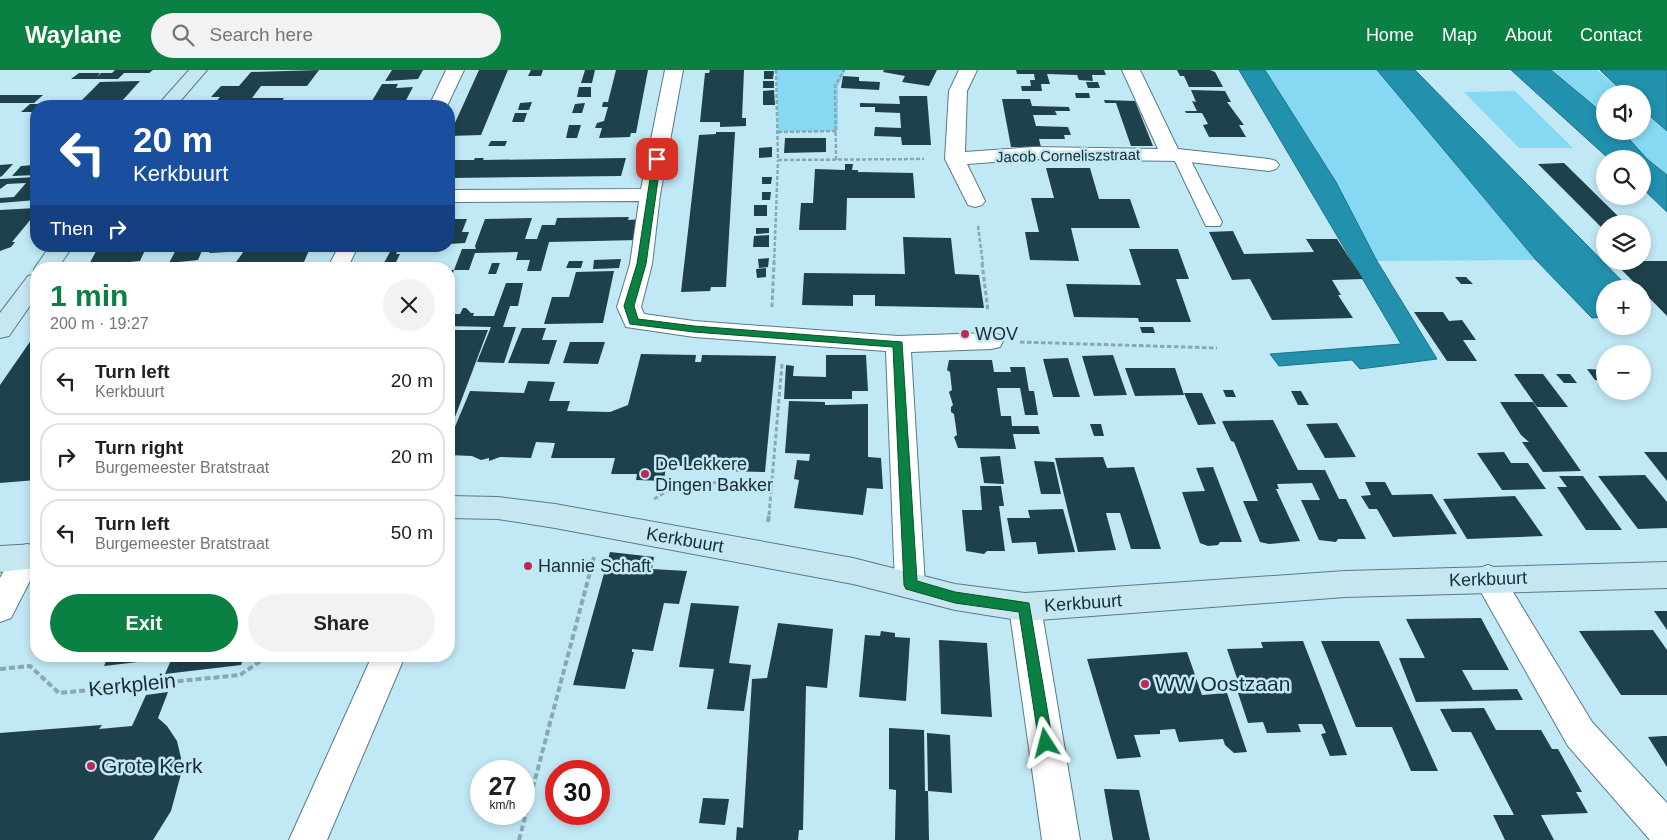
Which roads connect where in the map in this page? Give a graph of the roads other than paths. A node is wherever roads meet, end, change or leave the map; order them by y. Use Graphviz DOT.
graph roads {
  1 [pos="198,70"];
  2 [pos="455,70"];
  3 [pos="674,70"];
  4 [pos="968,70"];
  5 [pos="1131,70"];
  6 [pos="171,100"];
  7 [pos="441,100"];
  8 [pos="1175,155"];
  9 [pos="955,159"];
  10 [pos="1269,166"];
  11 [pos="650,195"];
  12 [pos="455,196"];
  13 [pos="975,201"];
  14 [pos="1213,222"];
  15 [pos="30,289"];
  16 [pos="0,330"];
  17 [pos="991,341"];
  18 [pos="898,344"];
  19 [pos="455,507"];
  20 [pos="21,557"];
  21 [pos="1667,575"];
  22 [pos="1488,578"];
  23 [pos="910,585"];
  24 [pos="1025,607"];
  25 [pos="0,608"];
  26 [pos="386,662"];
  27 [pos="1667,831"];
  28 [pos="308,840"];
  29 [pos="1061,840"];
  1 -- 6 [label="street"];
  2 -- 7 [label="street"];
  3 -- 11 [label="street"];
  4 -- 9 [label="street"];
  5 -- 8 [label="street"];
  8 -- 9 [label="street, Jacob Corneliszstraat"];
  8 -- 10 [label="street, Jacob Corneliszstraat"];
  8 -- 14 [label="lane"];
  9 -- 13 [label="street"];
  11 -- 12 [label="street"];
  11 -- 18 [label="street"];
  15 -- 16 [label="street"];
  17 -- 18 [label="street"];
  18 -- 23 [label="street"];
  19 -- 23 [label="street, Kerkbuurt"];
  20 -- 25 [label="street"];
  21 -- 22 [label="street, Kerkbuurt"];
  22 -- 24 [label="street, Kerkbuurt"];
  22 -- 27 [label="street"];
  23 -- 24 [label="street, Kerkbuurt"];
  24 -- 29 [label="street"];
  26 -- 28 [label="street"];
}
